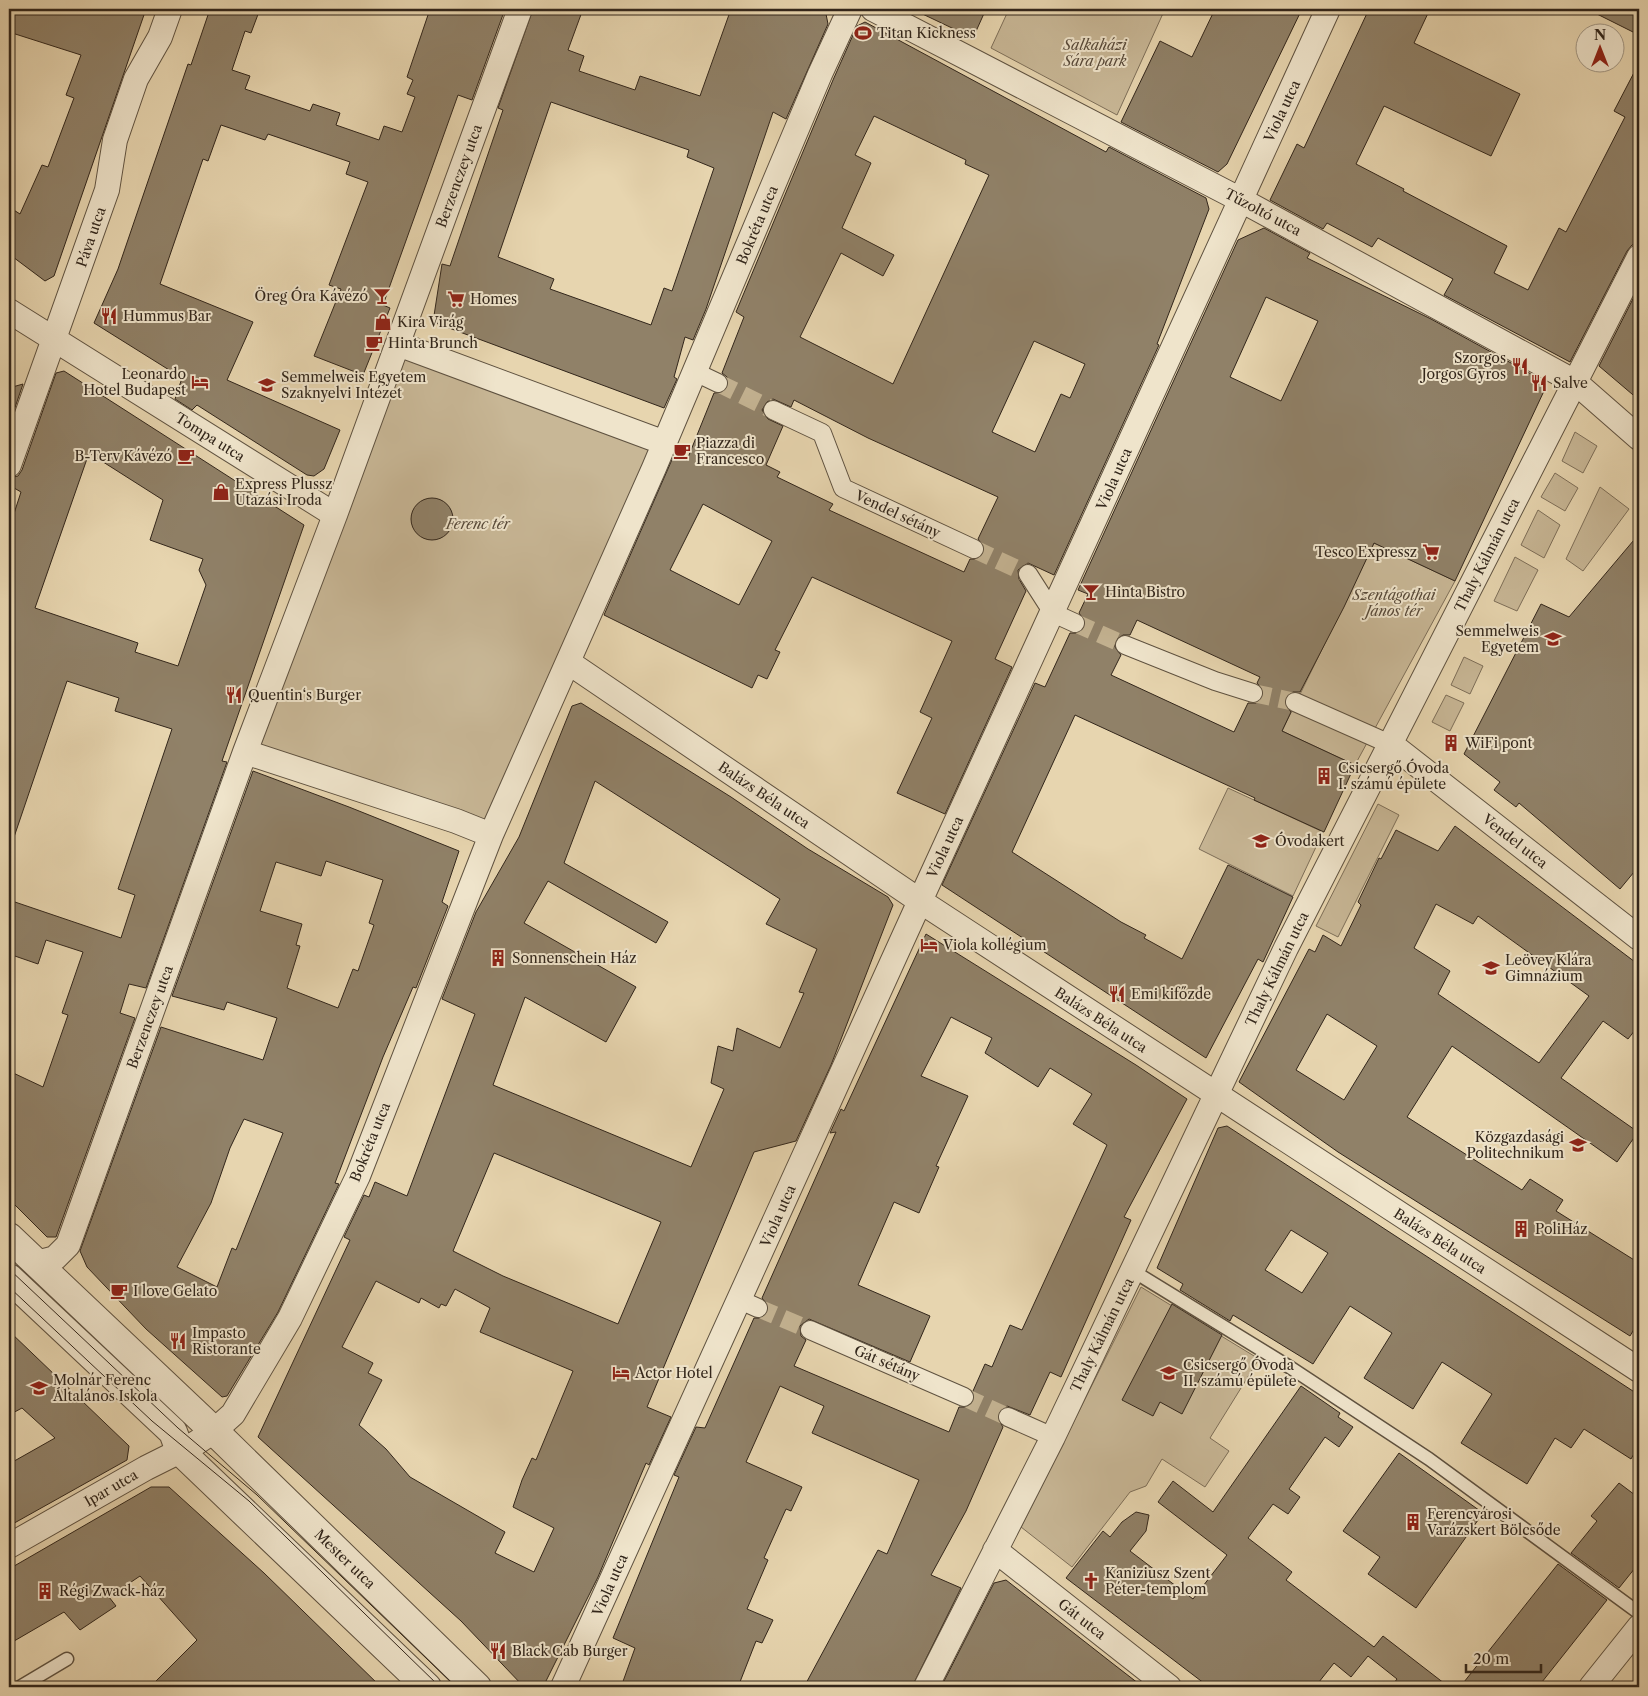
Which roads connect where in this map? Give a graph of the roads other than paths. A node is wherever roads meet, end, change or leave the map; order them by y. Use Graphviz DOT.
graph roads {
  1 [pos="170,9"];
  2 [pos="520,9"];
  3 [pos="850,9"];
  4 [pos="873,9"];
  5 [pos="1328,9"];
  6 [pos="1241,200"];
  7 [pos="1639,257"];
  8 [pos="9,311"];
  9 [pos="55,340"];
  10 [pos="398,344"];
  11 [pos="695,372"];
  12 [pos="1575,382"];
  13 [pos="718,383"];
  14 [pos="773,410"];
  15 [pos="1639,438"];
  16 [pos="665,443"];
  17 [pos="9,465"];
  18 [pos="335,515"];
  19 [pos="974,549"];
  20 [pos="1028,574"];
  21 [pos="1053,613"];
  22 [pos="1075,623"];
  23 [pos="1125,645"];
  24 [pos="568,662"];
  25 [pos="1253,693"];
  26 [pos="1295,702"];
  27 [pos="1392,744"];
  28 [pos="245,752"];
  29 [pos="491,835"];
  30 [pos="920,901"];
  31 [pos="1639,938"];
  32 [pos="1216,1096"];
  33 [pos="9,1237"];
  34 [pos="36,1263"];
  35 [pos="1133,1271"];
  36 [pos="9,1278"];
  37 [pos="810,1330"];
  38 [pos="1639,1370"];
  39 [pos="964,1397"];
  40 [pos="1008,1417"];
  41 [pos="214,1431"];
  42 [pos="1053,1437"];
  43 [pos="177,1442"];
  44 [pos="9,1546"];
  45 [pos="995,1550"];
  46 [pos="1639,1613"];
  47 [pos="1639,1627"];
  48 [pos="68,1659"];
  49 [pos="20,1687"];
  50 [pos="427,1687"];
  51 [pos="477,1687"];
  52 [pos="564,1687"];
  53 [pos="926,1687"];
  54 [pos="1169,1687"];
  55 [pos="1591,1687"];
  1 -- 9 [label="street, Páva utca"];
  2 -- 10 [label="street, Berzenczey utca"];
  3 -- 11 [label="street, Bokréta utca"];
  4 -- 6 [label="street, Tűzoltó utca"];
  5 -- 6 [label="street, Viola utca"];
  6 -- 12 [label="street, Tűzoltó utca"];
  6 -- 21 [label="street, Viola utca"];
  7 -- 12 [label="street, Thaly Kálmán utca"];
  8 -- 9 [label="street, Tompa utca"];
  9 -- 17 [label="street, Páva utca"];
  9 -- 18 [label="street, Tompa utca"];
  10 -- 16 [label="street"];
  10 -- 18 [label="street"];
  11 -- 13 [label="street"];
  11 -- 16 [label="street, Bokréta utca"];
  12 -- 15 [label="street, Tűzoltó utca"];
  12 -- 27 [label="street, Thaly Kálmán utca"];
  14 -- 19 [label="street, Vendel sétány"];
  16 -- 24 [label="street"];
  18 -- 28 [label="street"];
  20 -- 21 [label="street"];
  21 -- 22 [label="street"];
  21 -- 30 [label="street, Viola utca"];
  23 -- 25 [label="street"];
  24 -- 29 [label="street"];
  24 -- 30 [label="street, Balázs Béla utca"];
  26 -- 27 [label="street"];
  27 -- 31 [label="street, Vendel utca"];
  27 -- 32 [label="street, Thaly Kálmán utca"];
  28 -- 29 [label="street"];
  28 -- 34 [label="street, Berzenczey utca"];
  29 -- 41 [label="street, Bokréta utca"];
  30 -- 32 [label="street, Balázs Béla utca"];
  30 -- 52 [label="street, Viola utca"];
  32 -- 35 [label="street, Thaly Kálmán utca"];
  32 -- 38 [label="street, Balázs Béla utca"];
  33 -- 34 [label="street, Mester utca"];
  34 -- 41 [label="street, Mester utca"];
  35 -- 42 [label="street, Thaly Kálmán utca"];
  35 -- 46 [label="lane"];
  36 -- 43 [label="street"];
  37 -- 39 [label="street, Gát sétány"];
  40 -- 42 [label="street"];
  41 -- 43 [label="street, Ipar utca"];
  41 -- 51 [label="street, Mester utca"];
  42 -- 45 [label="street, Thaly Kálmán utca"];
  43 -- 44 [label="street, Ipar utca"];
  43 -- 50 [label="street"];
  45 -- 53 [label="street, Thaly Kálmán utca"];
  45 -- 54 [label="street, Gát utca"];
  47 -- 55 [label="street"];
  48 -- 49 [label="lane"];
}
